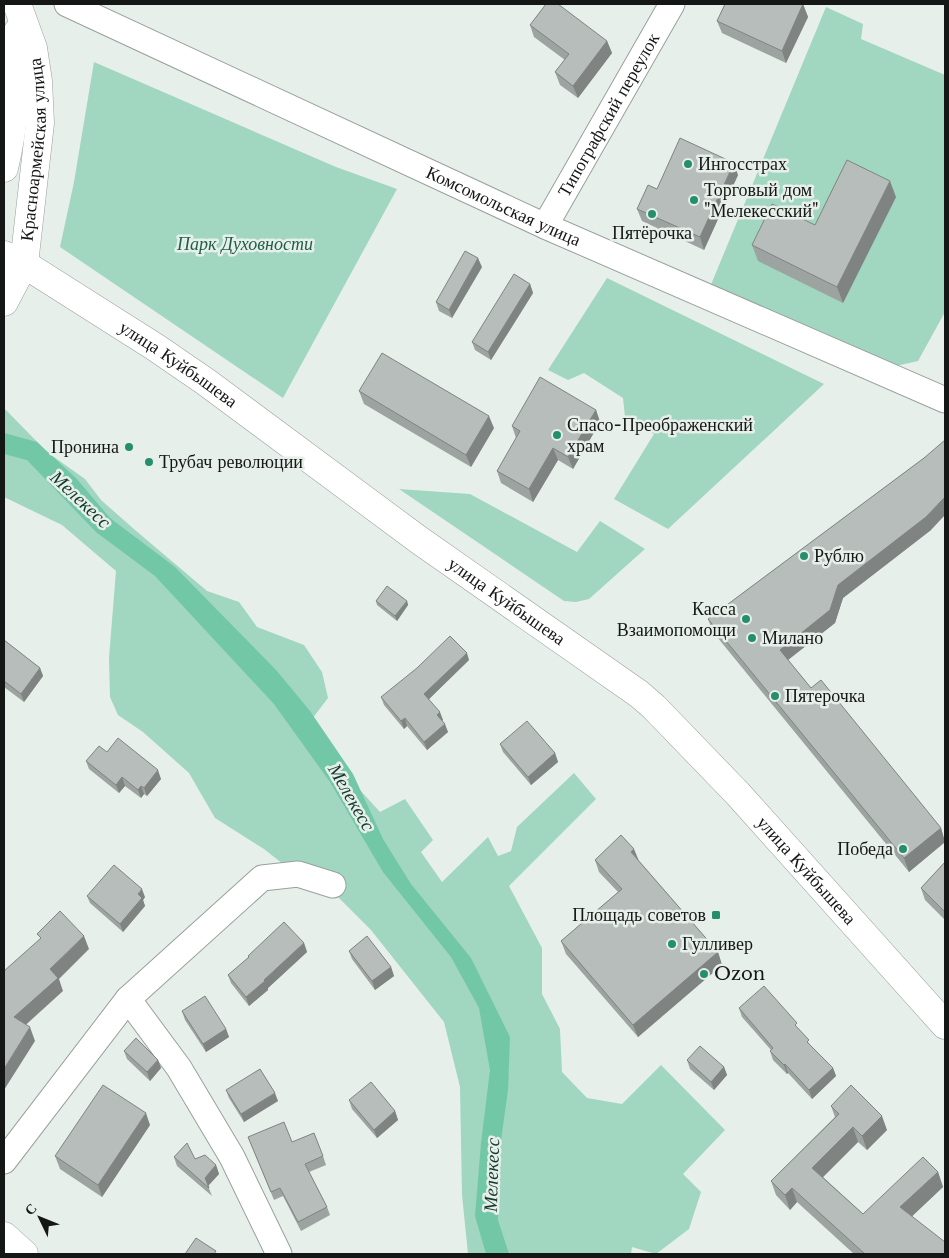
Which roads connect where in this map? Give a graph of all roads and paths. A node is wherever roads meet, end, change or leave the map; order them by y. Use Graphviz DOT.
graph roads {
  1 [pos="67,4"];
  2 [pos="672,4"];
  3 [pos="18,6"];
  4 [pos="4,168"];
  5 [pos="545,226"];
  6 [pos="14,260"];
  7 [pos="4,302"];
  8 [pos="945,400"];
  9 [pos="333,886"];
  10 [pos="128,999"];
  11 [pos="945,1025"];
  12 [pos="4,1161"];
  13 [pos="4,1236"];
  14 [pos="24,1254"];
  15 [pos="279,1254"];
  1 -- 5 [label="street, Комсомольская улица"];
  2 -- 5 [label="street, Типографский переулок"];
  3 -- 4 [label="main road, Красноармейская улица"];
  3 -- 6 [label="main road, Красноармейская улица"];
  5 -- 8 [label="street, Комсомольская улица"];
  6 -- 7 [label="main road"];
  6 -- 11 [label="main road, улица Куйбышева"];
  9 -- 10 [label="street"];
  10 -- 12 [label="street"];
  10 -- 15 [label="street"];
  13 -- 14 [label="main road"];
}
